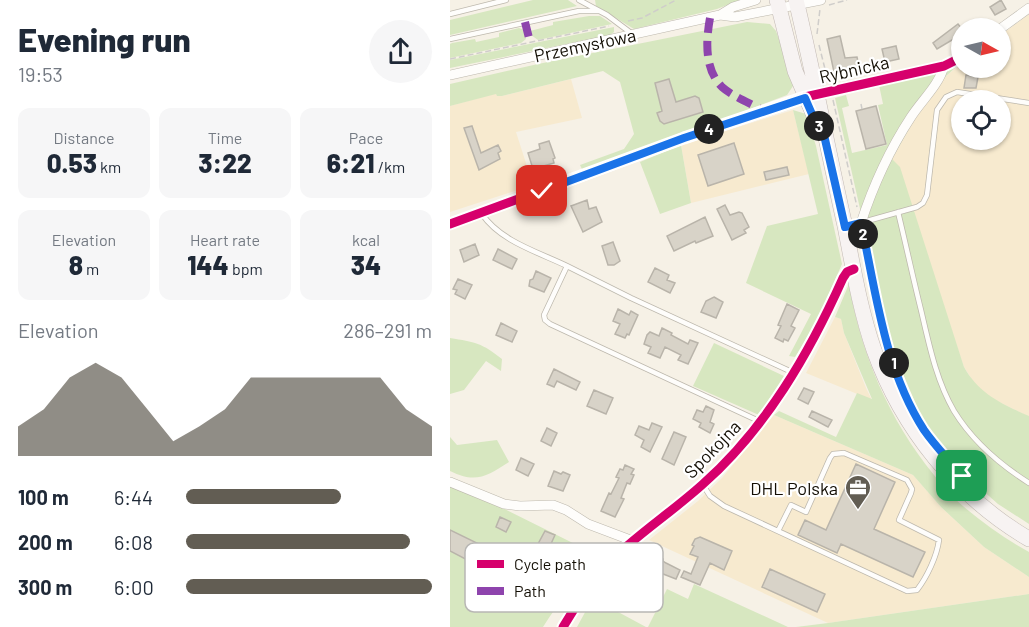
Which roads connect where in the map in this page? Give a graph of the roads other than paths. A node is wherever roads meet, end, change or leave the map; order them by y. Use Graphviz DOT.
graph roads {
  1 [pos="506,0"];
  2 [pos="579,0"];
  3 [pos="756,0"];
  4 [pos="796,3"];
  5 [pos="823,4"];
  6 [pos="778,5"];
  7 [pos="1029,8"];
  8 [pos="598,10"];
  9 [pos="450,14"];
  10 [pos="720,15"];
  11 [pos="1011,21"];
  12 [pos="633,35"];
  13 [pos="450,39"];
  14 [pos="951,62"];
  15 [pos="944,66"];
  16 [pos="450,75"];
  17 [pos="818,94"];
  18 [pos="1029,103"];
  19 [pos="898,212"];
  20 [pos="482,213"];
  21 [pos="861,223"];
  22 [pos="450,224"];
  23 [pos="845,227"];
  24 [pos="567,266"];
  25 [pos="854,269"];
  26 [pos="794,373"];
  27 [pos="761,422"];
  28 [pos="450,482"];
  29 [pos="1029,483"];
  30 [pos="703,485"];
  31 [pos="778,531"];
  32 [pos="1029,539"];
  33 [pos="633,541"];
  34 [pos="631,543"];
  35 [pos="572,612"];
  36 [pos="563,627"];
  1 -- 9 [label="lane"];
  2 -- 8 [label="lane"];
  3 -- 10 [label="street, Przemysłowa"];
  4 -- 5 [label="street, Przemysłowa"];
  4 -- 6 [label="street, Przemysłowa"];
  4 -- 17 [label="main road"];
  6 -- 10 [label="street, Przemysłowa"];
  6 -- 17 [label="main road"];
  7 -- 11 [label="street"];
  8 -- 12 [label="lane"];
  8 -- 13 [label="lane"];
  10 -- 12 [label="street, Przemysłowa"];
  12 -- 16 [label="street, Przemysłowa"];
  14 -- 15 [label="street, Rybnicka"];
  15 -- 17 [label="street, Rybnicka"];
  15 -- 21 [label="street"];
  17 -- 20 [label="street, Rybnicka"];
  17 -- 23 [label="main road"];
  18 -- 19 [label="lane"];
  19 -- 21 [label="lane"];
  19 -- 29 [label="lane"];
  20 -- 22 [label="street, Rybnicka"];
  20 -- 24 [label="lane"];
  21 -- 23 [label="lane"];
  23 -- 25 [label="main road"];
  24 -- 26 [label="lane"];
  24 -- 27 [label="lane"];
  25 -- 26 [label="street, Spokojna"];
  25 -- 32 [label="main road"];
  26 -- 27 [label="street, Spokojna"];
  27 -- 30 [label="street, Spokojna"];
  28 -- 33 [label="street"];
  30 -- 31 [label="lane"];
  30 -- 33 [label="street, Spokojna"];
  31 -- 31 [label="lane"];
  33 -- 34 [label="street, Spokojna"];
  35 -- 36 [label="street, Spokojna"];
}
